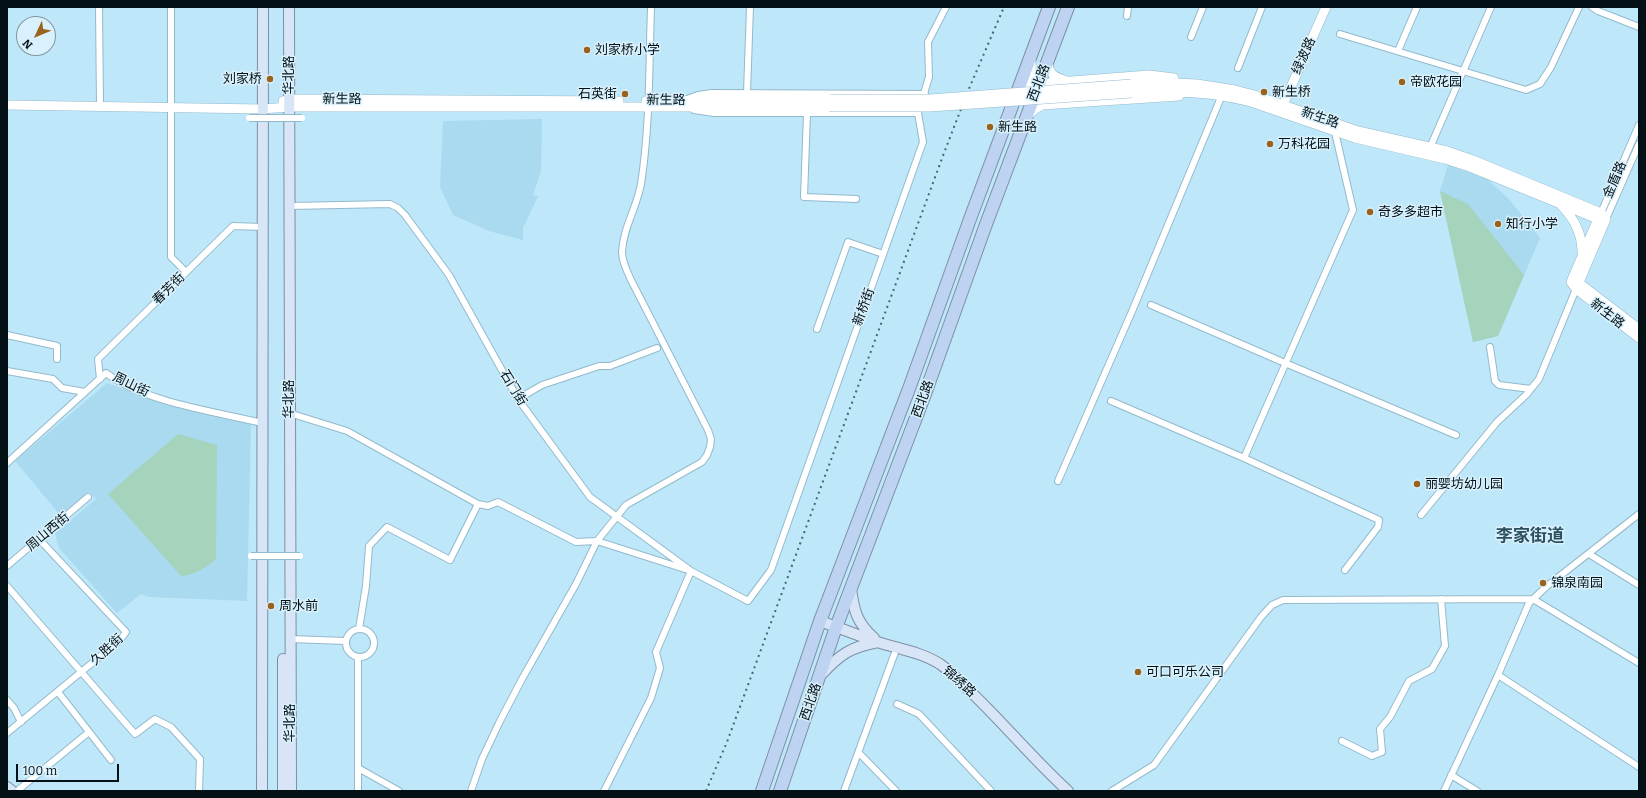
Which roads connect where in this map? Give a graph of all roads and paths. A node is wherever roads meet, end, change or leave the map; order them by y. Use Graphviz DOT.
graph roads {
  1 [pos="99,7"];
  2 [pos="171,7"];
  3 [pos="263,7"];
  4 [pos="289,7"];
  5 [pos="651,7"];
  6 [pos="750,7"];
  7 [pos="946,7"];
  8 [pos="1049,7"];
  9 [pos="1068,7"];
  10 [pos="1128,7"];
  11 [pos="1203,7"];
  12 [pos="1262,7"];
  13 [pos="1326,7"];
  14 [pos="1417,7"];
  15 [pos="1490,7"];
  16 [pos="1579,7"];
  17 [pos="1592,7"];
  18 [pos="1127,16"];
  19 [pos="1639,27"];
  20 [pos="1340,34"];
  21 [pos="1191,37"];
  22 [pos="1398,51"];
  23 [pos="1048,59"];
  24 [pos="1238,68"];
  25 [pos="1463,71"];
  26 [pos="1070,82"];
  27 [pos="1197,84"];
  28 [pos="1030,85"];
  29 [pos="1132,89"];
  30 [pos="747,94"];
  31 [pos="925,94"];
  32 [pos="1222,95"];
  33 [pos="1035,102"];
  34 [pos="289,103"];
  35 [pos="648,104"];
  36 [pos="683,104"];
  37 [pos="7,105"];
  38 [pos="1283,105"];
  39 [pos="100,106"];
  40 [pos="172,107"];
  41 [pos="262,108"];
  42 [pos="940,108"];
  43 [pos="807,113"];
  44 [pos="918,113"];
  45 [pos="249,118"];
  46 [pos="302,118"];
  47 [pos="1639,126"];
  48 [pos="1335,132"];
  49 [pos="1639,144"];
  50 [pos="1428,151"];
  51 [pos="856,199"];
  52 [pos="1558,203"];
  53 [pos="289,206"];
  54 [pos="1602,217"];
  55 [pos="262,227"];
  56 [pos="883,254"];
  57 [pos="1582,256"];
  58 [pos="186,272"];
  59 [pos="1575,285"];
  60 [pos="1151,305"];
  61 [pos="816,329"];
  62 [pos="1639,329"];
  63 [pos="7,335"];
  64 [pos="1639,338"];
  65 [pos="1490,347"];
  66 [pos="657,348"];
  67 [pos="57,359"];
  68 [pos="1286,363"];
  69 [pos="7,371"];
  70 [pos="100,379"];
  71 [pos="1531,389"];
  72 [pos="85,392"];
  73 [pos="518,399"];
  74 [pos="1111,401"];
  75 [pos="289,413"];
  76 [pos="262,423"];
  77 [pos="1456,435"];
  78 [pos="1244,458"];
  79 [pos="7,463"];
  80 [pos="1058,481"];
  81 [pos="88,497"];
  82 [pos="478,504"];
  83 [pos="1639,514"];
  84 [pos="1421,515"];
  85 [pos="616,516"];
  86 [pos="39,539"];
  87 [pos="597,541"];
  88 [pos="1588,554"];
  89 [pos="251,556"];
  90 [pos="300,556"];
  91 [pos="7,566"];
  92 [pos="1345,570"];
  93 [pos="691,572"];
  94 [pos="1639,585"];
  95 [pos="7,586"];
  96 [pos="851,589"];
  97 [pos="1441,599"];
  98 [pos="1533,599"];
  99 [pos="748,601"];
  100 [pos="290,609"];
  101 [pos="820,621"];
  102 [pos="836,627"];
  103 [pos="262,628"];
  104 [pos="359,629"];
  105 [pos="290,639"];
  106 [pos="346,641"];
  107 [pos="878,642"];
  108 [pos="897,647"];
  109 [pos="358,658"];
  110 [pos="1639,663"];
  111 [pos="81,673"];
  112 [pos="1498,675"];
  113 [pos="820,676"];
  114 [pos="58,692"];
  115 [pos="7,700"];
  116 [pos="897,704"];
  117 [pos="21,722"];
  118 [pos="89,732"];
  119 [pos="7,733"];
  120 [pos="1342,741"];
  121 [pos="859,752"];
  122 [pos="111,760"];
  123 [pos="1638,765"];
  124 [pos="358,768"];
  125 [pos="1451,775"];
  126 [pos="7,787"];
  127 [pos="12,791"];
  128 [pos="17,791"];
  129 [pos="199,791"];
  130 [pos="262,791"];
  131 [pos="268,791"];
  132 [pos="283,791"];
  133 [pos="291,791"];
  134 [pos="358,791"];
  135 [pos="399,791"];
  136 [pos="471,791"];
  137 [pos="604,791"];
  138 [pos="762,791"];
  139 [pos="780,791"];
  140 [pos="844,791"];
  141 [pos="896,791"];
  142 [pos="991,791"];
  143 [pos="1068,791"];
  144 [pos="1112,791"];
  145 [pos="1444,791"];
  146 [pos="1477,791"];
  1 -- 39 [label="street"];
  2 -- 40 [label="street"];
  3 -- 41 [label="main road, 华北路"];
  4 -- 34 [label="main road, 华北路"];
  5 -- 35 [label="street"];
  6 -- 30 [label="street"];
  7 -- 31 [label="street"];
  8 -- 28 [label="highway, 西北路"];
  9 -- 23 [label="highway, 西北路"];
  10 -- 18 [label="street"];
  11 -- 21 [label="street"];
  12 -- 24 [label="street"];
  13 -- 38 [label="main road, 绿波路"];
  14 -- 22 [label="street"];
  15 -- 25 [label="street"];
  16 -- 25 [label="street"];
  17 -- 19 [label="street"];
  20 -- 22 [label="street"];
  22 -- 25 [label="street"];
  23 -- 26 [label="main road"];
  23 -- 28 [label="highway, 西北路"];
  25 -- 50 [label="street"];
  26 -- 27 [label="main road"];
  26 -- 28 [label="main road"];
  27 -- 29 [label="main road, 新生路"];
  27 -- 38 [label="main road, 新生路"];
  28 -- 33 [label="highway, 西北路"];
  28 -- 101 [label="highway, 西北路"];
  29 -- 32 [label="main road, 新生路"];
  29 -- 36 [label="main road, 新生路, bridge"];
  30 -- 31 [label="street"];
  30 -- 36 [label="street"];
  31 -- 44 [label="street"];
  32 -- 33 [label="main road"];
  32 -- 48 [label="main road, 新生路"];
  32 -- 80 [label="street"];
  33 -- 42 [label="street, bridge"];
  33 -- 96 [label="highway, 西北路"];
  34 -- 35 [label="main road, 新生路"];
  34 -- 41 [label="main road, 新生路"];
  34 -- 53 [label="main road, 华北路"];
  35 -- 36 [label="main road, 新生路"];
  35 -- 85 [label="street"];
  36 -- 43 [label="street"];
  37 -- 39 [label="main road, 新生路"];
  38 -- 50 [label="main road, 新生路"];
  39 -- 40 [label="main road, 新生路"];
  40 -- 41 [label="main road, 新生路"];
  40 -- 58 [label="street"];
  41 -- 55 [label="main road, 华北路"];
  43 -- 44 [label="street"];
  43 -- 51 [label="street"];
  44 -- 56 [label="street, 新桥街"];
  45 -- 46 [label="street, bridge"];
  47 -- 54 [label="street, 金盾路"];
  48 -- 50 [label="main road, 新生路"];
  48 -- 68 [label="street"];
  49 -- 54 [label="street, 金盾路"];
  50 -- 52 [label="main road, 新生路"];
  50 -- 54 [label="main road, 新生路"];
  52 -- 54 [label="main road, 新生路"];
  52 -- 57 [label="main road"];
  53 -- 73 [label="street, 石门街"];
  53 -- 75 [label="main road, 华北路"];
  54 -- 57 [label="main road"];
  54 -- 59 [label="main road"];
  55 -- 58 [label="street, 春芳街"];
  55 -- 76 [label="main road, 华北路"];
  56 -- 61 [label="street"];
  56 -- 99 [label="street, 新桥街"];
  57 -- 59 [label="main road"];
  58 -- 70 [label="street, 春芳街"];
  59 -- 62 [label="main road, 新生路"];
  59 -- 64 [label="main road, 新生路"];
  59 -- 71 [label="street"];
  60 -- 68 [label="street"];
  63 -- 67 [label="street"];
  65 -- 71 [label="street"];
  66 -- 73 [label="street"];
  68 -- 77 [label="street"];
  68 -- 78 [label="street"];
  69 -- 72 [label="street"];
  70 -- 72 [label="street, 周山街"];
  70 -- 76 [label="street, 周山街"];
  71 -- 84 [label="street"];
  72 -- 79 [label="street, 周山街"];
  73 -- 85 [label="street, 石门街"];
  74 -- 78 [label="street"];
  75 -- 82 [label="street"];
  75 -- 100 [label="main road, 华北路"];
  76 -- 103 [label="main road, 华北路"];
  78 -- 92 [label="street"];
  81 -- 86 [label="street, 周山西街"];
  82 -- 87 [label="street"];
  82 -- 104 [label="street"];
  83 -- 88 [label="street"];
  85 -- 87 [label="street"];
  85 -- 93 [label="street, 石门街"];
  86 -- 91 [label="street, 周山西街"];
  86 -- 111 [label="street, 久胜街"];
  87 -- 93 [label="street"];
  87 -- 136 [label="street"];
  88 -- 94 [label="street"];
  88 -- 98 [label="street"];
  89 -- 90 [label="street, bridge"];
  93 -- 99 [label="street, 石门街"];
  93 -- 137 [label="street"];
  95 -- 111 [label="street"];
  96 -- 102 [label="highway, 西北路"];
  96 -- 107 [label="main road"];
  97 -- 98 [label="street"];
  97 -- 120 [label="street"];
  97 -- 144 [label="street"];
  98 -- 110 [label="street"];
  98 -- 112 [label="street"];
  100 -- 105 [label="main road, 华北路"];
  100 -- 132 [label="main road, 华北路"];
  101 -- 102 [label="main road, 锦绣路"];
  101 -- 138 [label="highway, 西北路"];
  102 -- 107 [label="main road, 锦绣路"];
  102 -- 113 [label="highway, 西北路"];
  103 -- 130 [label="main road, 华北路"];
  103 -- 131 [label="main road"];
  104 -- 106 [label="street"];
  104 -- 109 [label="street"];
  105 -- 106 [label="street"];
  105 -- 133 [label="main road, 华北路"];
  106 -- 109 [label="street"];
  107 -- 108 [label="main road, 锦绣路"];
  107 -- 113 [label="main road"];
  108 -- 121 [label="street"];
  108 -- 143 [label="main road, 锦绣路"];
  109 -- 124 [label="street"];
  111 -- 114 [label="street, 久胜街"];
  111 -- 129 [label="street"];
  112 -- 123 [label="street"];
  112 -- 125 [label="street"];
  113 -- 139 [label="highway, 西北路"];
  114 -- 117 [label="street, 久胜街"];
  114 -- 118 [label="street"];
  115 -- 117 [label="street"];
  116 -- 142 [label="street"];
  117 -- 119 [label="street, 久胜街"];
  118 -- 122 [label="street"];
  118 -- 128 [label="street"];
  121 -- 140 [label="street"];
  121 -- 141 [label="street"];
  124 -- 134 [label="street"];
  124 -- 135 [label="street"];
  125 -- 145 [label="street"];
  125 -- 146 [label="street"];
  126 -- 127 [label="main road"];
}
